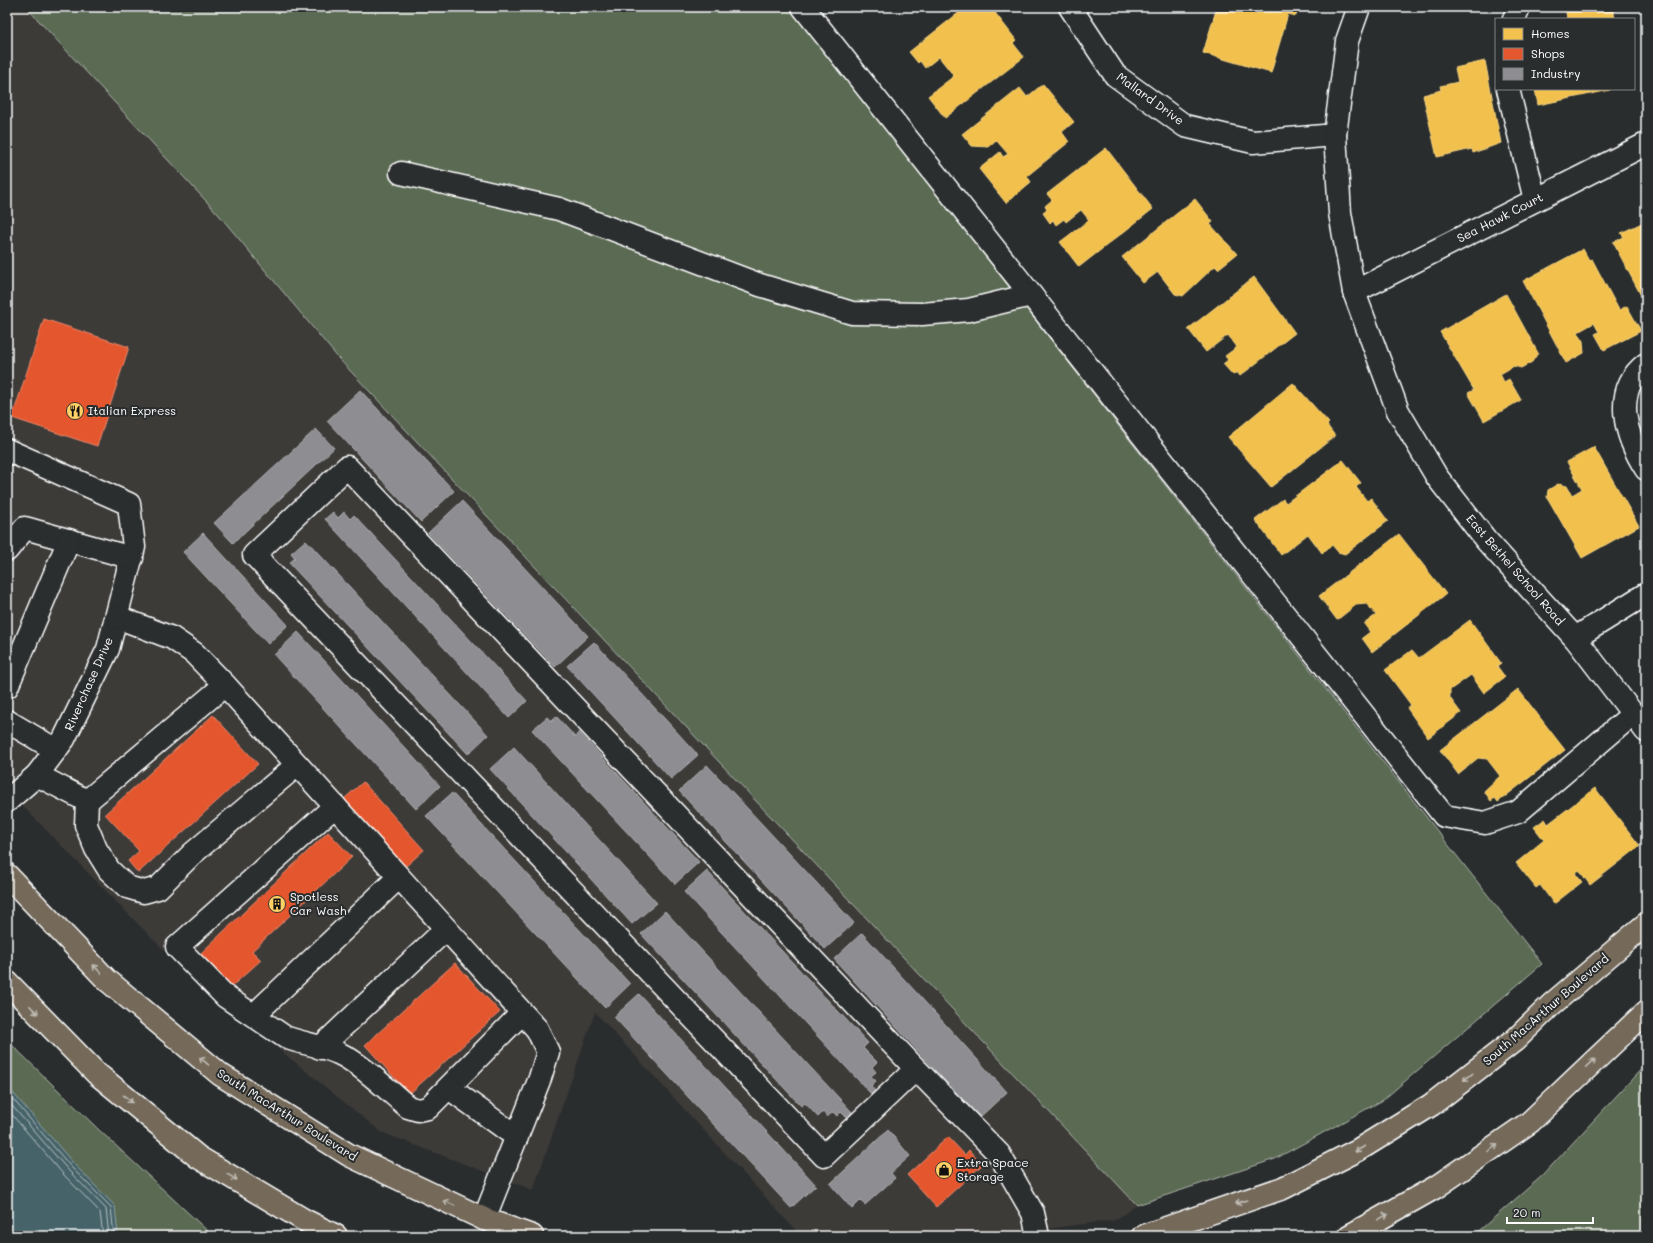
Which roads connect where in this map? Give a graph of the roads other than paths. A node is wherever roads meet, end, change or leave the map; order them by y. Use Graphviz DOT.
graph roads {
  1 [pos="803,7"];
  2 [pos="1070,7"];
  3 [pos="1359,7"];
  4 [pos="1519,7"];
  5 [pos="1514,18"];
  6 [pos="1508,90"];
  7 [pos="1335,135"];
  8 [pos="1646,144"];
  9 [pos="401,173"];
  10 [pos="1535,200"];
  11 [pos="1354,292"];
  12 [pos="1031,295"];
  13 [pos="1646,364"];
  14 [pos="7,450"];
  15 [pos="1646,469"];
  16 [pos="69,540"];
  17 [pos="7,550"];
  18 [pos="133,552"];
  19 [pos="1646,594"];
  20 [pos="116,617"];
  21 [pos="1574,638"];
  22 [pos="225,685"];
  23 [pos="7,687"];
  24 [pos="7,721"];
  25 [pos="1640,722"];
  26 [pos="56,750"];
  27 [pos="298,765"];
  28 [pos="38,775"];
  29 [pos="7,801"];
  30 [pos="87,801"];
  31 [pos="335,806"];
  32 [pos="7,875"];
  33 [pos="399,878"];
  34 [pos="1646,924"];
  35 [pos="446,929"];
  36 [pos="7,982"];
  37 [pos="1646,1012"];
  38 [pos="522,1013"];
  39 [pos="254,1015"];
  40 [pos="320,1048"];
  41 [pos="916,1069"];
  42 [pos="449,1088"];
  43 [pos="517,1137"];
  44 [pos="482,1228"];
  45 [pos="336,1236"];
  46 [pos="532,1236"];
  47 [pos="1038,1236"];
  48 [pos="1143,1236"];
  49 [pos="1349,1236"];
  1 -- 12 [label="street"];
  2 -- 7 [label="street, Mallard Drive"];
  3 -- 7 [label="street, East Bethel School Road"];
  4 -- 5 [label="street"];
  6 -- 10 [label="street"];
  7 -- 11 [label="street, East Bethel School Road"];
  8 -- 10 [label="street, Sea Hawk Court"];
  9 -- 12 [label="street"];
  10 -- 11 [label="street, Sea Hawk Court"];
  11 -- 21 [label="street, East Bethel School Road"];
  12 -- 25 [label="street"];
  13 -- 15 [label="street"];
  14 -- 18 [label="street"];
  16 -- 17 [label="street"];
  16 -- 18 [label="street"];
  16 -- 23 [label="street"];
  18 -- 20 [label="street, Riverchase Drive"];
  19 -- 21 [label="street"];
  20 -- 22 [label="street"];
  20 -- 26 [label="street, Riverchase Drive"];
  21 -- 25 [label="street, East Bethel School Road"];
  22 -- 27 [label="street"];
  22 -- 30 [label="street"];
  24 -- 26 [label="street"];
  26 -- 28 [label="street, Riverchase Drive"];
  27 -- 30 [label="street"];
  27 -- 31 [label="street"];
  28 -- 29 [label="street, Riverchase Drive"];
  28 -- 30 [label="street"];
  31 -- 33 [label="street"];
  31 -- 39 [label="street"];
  44 -- 32 [label="main road, South MacArthur Boulevard, one-way"];
  33 -- 35 [label="street"];
  33 -- 39 [label="street"];
  34 -- 48 [label="main road, South MacArthur Boulevard, one-way"];
  35 -- 38 [label="street"];
  35 -- 40 [label="street"];
  36 -- 45 [label="main road, one-way"];
  49 -- 37 [label="main road, one-way"];
  38 -- 42 [label="street"];
  38 -- 43 [label="street"];
  39 -- 40 [label="street"];
  40 -- 42 [label="street"];
  41 -- 41 [label="street"];
  41 -- 47 [label="street"];
  42 -- 43 [label="street"];
  43 -- 44 [label="street"];
  44 -- 46 [label="main road, South MacArthur Boulevard"];
}
